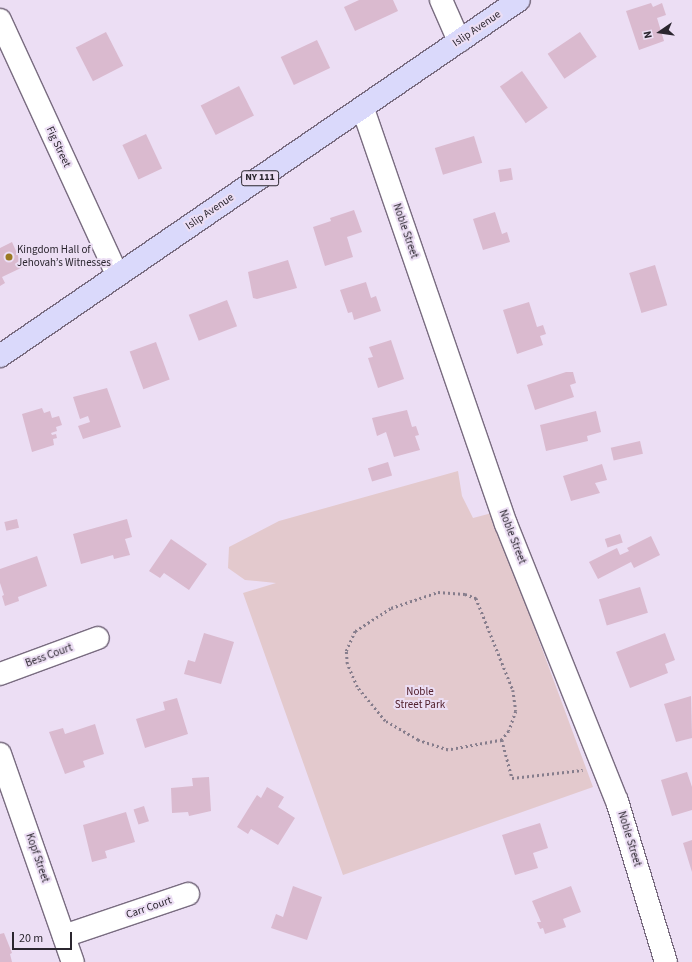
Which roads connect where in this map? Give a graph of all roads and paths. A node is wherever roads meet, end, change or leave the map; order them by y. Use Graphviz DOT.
graph roads {
  1 [pos="441,0"];
  2 [pos="519,0"];
  3 [pos="0,20"];
  4 [pos="460,41"];
  5 [pos="363,109"];
  6 [pos="116,274"];
  7 [pos="0,356"];
  8 [pos="98,638"];
  9 [pos="0,674"];
  10 [pos="502,740"];
  11 [pos="0,754"];
  12 [pos="604,768"];
  13 [pos="188,894"];
  14 [pos="64,936"];
  15 [pos="73,962"];
  16 [pos="666,962"];
  1 -- 4 [label="street"];
  2 -- 4 [label="main road, Islip Avenue / NY 111"];
  3 -- 6 [label="street, Fig Street"];
  4 -- 5 [label="main road, Islip Avenue / NY 111"];
  5 -- 6 [label="main road, Islip Avenue / NY 111"];
  5 -- 12 [label="street, Noble Street"];
  6 -- 7 [label="main road, Islip Avenue / NY 111"];
  8 -- 9 [label="street, Bess Court"];
  10 -- 10 [label="path"];
  10 -- 12 [label="path"];
  11 -- 14 [label="street, Kopf Street"];
  12 -- 16 [label="street, Noble Street"];
  13 -- 14 [label="street, Carr Court"];
  14 -- 15 [label="street, Kopf Street"];
}
